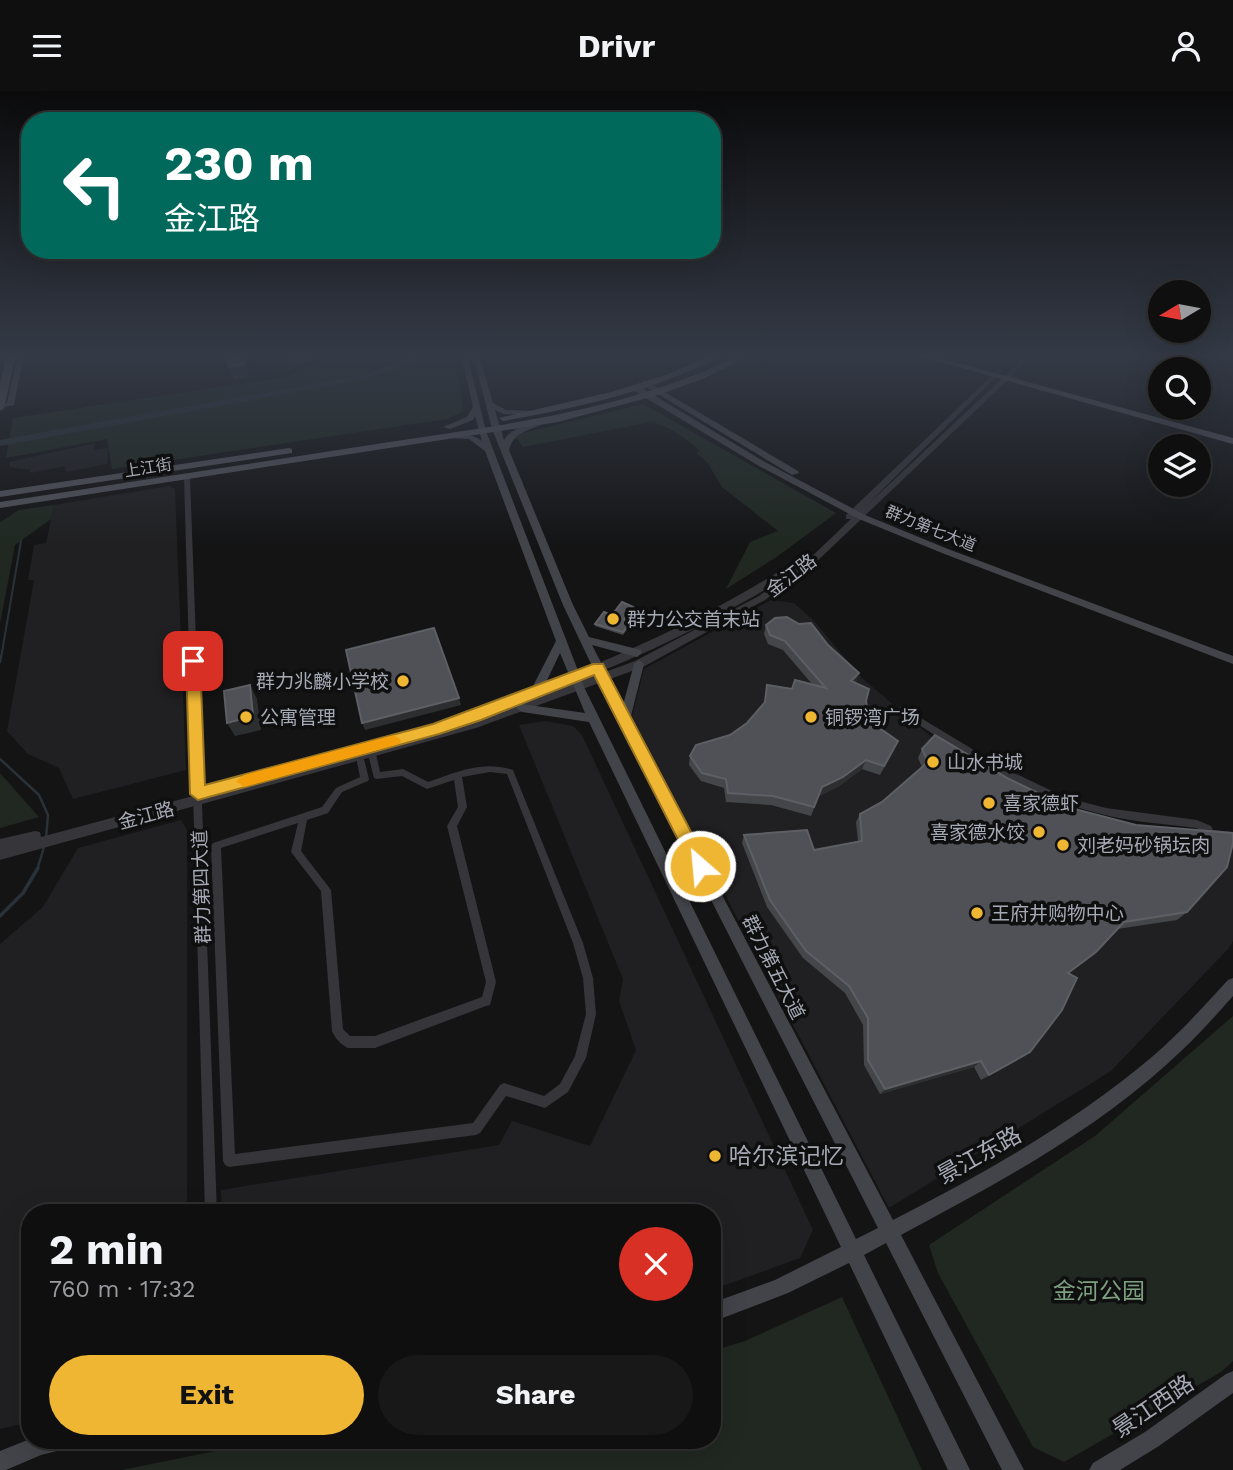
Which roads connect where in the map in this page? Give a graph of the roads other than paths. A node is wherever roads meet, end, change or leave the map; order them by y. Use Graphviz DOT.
graph roads {
  1 [pos="469,418"];
  2 [pos="472,418"];
  3 [pos="485,418"];
  4 [pos="520,418"];
  5 [pos="559,418"];
  6 [pos="687,418"];
  7 [pos="703,418"];
  8 [pos="957,418"];
  9 [pos="1151,418"];
  10 [pos="1169,418"];
  11 [pos="541,422"];
  12 [pos="447,432"];
  13 [pos="1233,435"];
  14 [pos="1233,442"];
  15 [pos="497,450"];
  16 [pos="187,477"];
  17 [pos="0,494"];
  18 [pos="0,505"];
  19 [pos="861,512"];
  20 [pos="585,640"];
  21 [pos="561,641"];
  22 [pos="1233,651"];
  23 [pos="638,659"];
  24 [pos="1233,660"];
  25 [pos="601,673"];
  26 [pos="577,683"];
  27 [pos="536,692"];
  28 [pos="522,708"];
  29 [pos="901,709"];
  30 [pos="593,718"];
  31 [pos="625,719"];
  32 [pos="366,756"];
  33 [pos="457,775"];
  34 [pos="198,797"];
  35 [pos="303,819"];
  36 [pos="1233,836"];
  37 [pos="32,841"];
  38 [pos="0,845"];
  39 [pos="0,854"];
  40 [pos="1233,985"];
  41 [pos="211,1204"];
  42 [pos="889,1232"];
  43 [pos="852,1252"];
  44 [pos="721,1310"];
  45 [pos="1233,1381"];
  46 [pos="31,1449"];
  47 [pos="0,1462"];
  48 [pos="959,1470"];
  49 [pos="1013,1470"];
  50 [pos="1100,1470"];
  1 -- 12 [label="main road"];
  2 -- 12 [label="main road, 上江街"];
  3 -- 15 [label="main road, 群力第五大道"];
  4 -- 11 [label="main road, 上江街"];
  5 -- 11 [label="main road, 上江街"];
  6 -- 19 [label="main road, 群力第七大道"];
  7 -- 19 [label="main road, 群力第七大道"];
  8 -- 19 [label="street, 金江路"];
  9 -- 14 [label="main road"];
  10 -- 13 [label="main road"];
  11 -- 15 [label="main road"];
  12 -- 15 [label="main road"];
  12 -- 16 [label="main road, 上江街"];
  12 -- 17 [label="main road, 上江街"];
  15 -- 20 [label="main road, 群力第五大道"];
  15 -- 21 [label="main road, 群力第五大道"];
  16 -- 18 [label="main road, 上江街"];
  16 -- 34 [label="street, 群力第四大道"];
  19 -- 22 [label="main road, 群力第七大道"];
  19 -- 23 [label="street, 金江路"];
  19 -- 24 [label="main road, 群力第七大道"];
  20 -- 23 [label="main road"];
  20 -- 25 [label="main road, 群力第五大道"];
  21 -- 26 [label="main road, 群力第五大道"];
  21 -- 27 [label="main road"];
  23 -- 25 [label="street, 金江路"];
  23 -- 31 [label="main road"];
  25 -- 26 [label="street, 金江路"];
  25 -- 31 [label="main road, 群力第五大道"];
  26 -- 27 [label="street, 金江路"];
  26 -- 28 [label="street, 金江路"];
  26 -- 30 [label="main road, 群力第五大道"];
  27 -- 34 [label="street, 金江路"];
  28 -- 30 [label="main road"];
  28 -- 32 [label="street, 金江路"];
  29 -- 36 [label="street"];
  30 -- 43 [label="main road, 群力第五大道"];
  31 -- 42 [label="main road, 群力第五大道"];
  32 -- 33 [label="street"];
  32 -- 34 [label="street, 金江路"];
  32 -- 35 [label="street"];
  33 -- 35 [label="street"];
  33 -- 35 [label="street"];
  34 -- 37 [label="street, 金江路"];
  34 -- 41 [label="street, 群力第四大道"];
  37 -- 38 [label="street, 金江路"];
  37 -- 39 [label="street, 金江路"];
  40 -- 42 [label="main road, 景江东路"];
  42 -- 43 [label="main road, 景江东路"];
  42 -- 49 [label="main road, 群力第五大道"];
  43 -- 44 [label="main road, 景江东路"];
  43 -- 48 [label="main road, 群力第五大道"];
  45 -- 50 [label="main road, 景江西路"];
  46 -- 47 [label="main road"];
}
